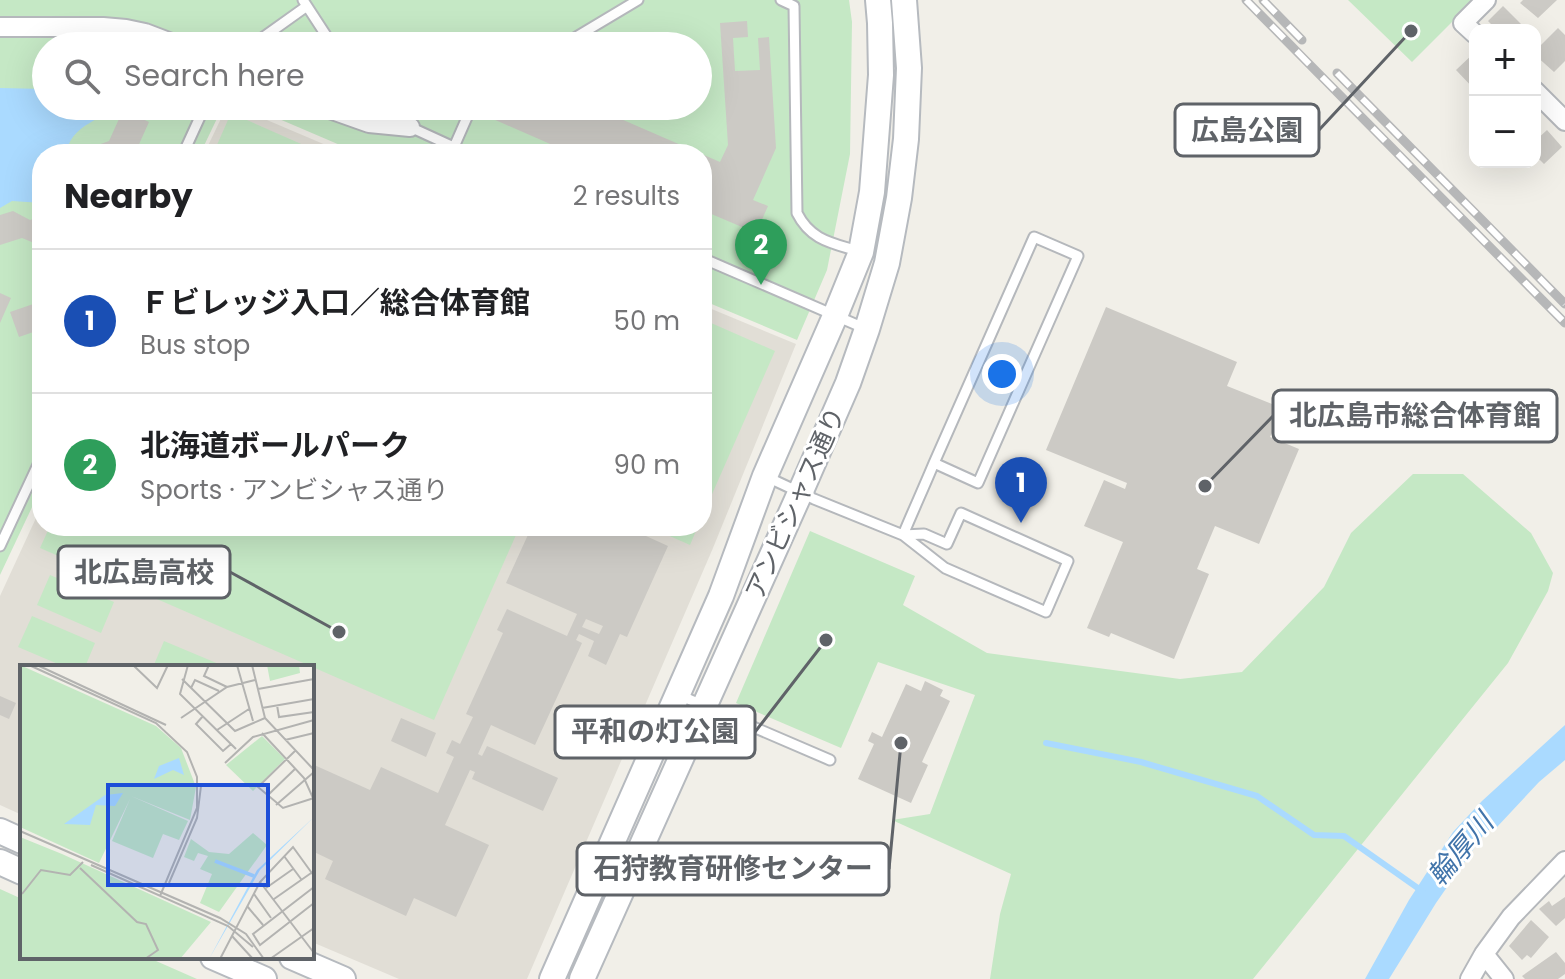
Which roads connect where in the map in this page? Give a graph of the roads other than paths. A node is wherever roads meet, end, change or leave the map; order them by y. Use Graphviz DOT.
graph roads {
  1 [pos="638,0"];
  2 [pos="781,0"];
  3 [pos="878,0"];
  4 [pos="904,0"];
  5 [pos="1486,0"];
  6 [pos="305,3"];
  7 [pos="0,27"];
  8 [pos="1469,28"];
  9 [pos="140,32"];
  10 [pos="269,32"];
  11 [pos="324,32"];
  12 [pos="584,32"];
  13 [pos="1541,95"];
  14 [pos="1562,110"];
  15 [pos="199,120"];
  16 [pos="361,120"];
  17 [pos="399,120"];
  18 [pos="466,120"];
  19 [pos="410,127"];
  20 [pos="188,144"];
  21 [pos="447,144"];
  22 [pos="455,144"];
  23 [pos="861,252"];
  24 [pos="712,262"];
  25 [pos="835,316"];
  26 [pos="867,329"];
  27 [pos="934,463"];
  28 [pos="765,476"];
  29 [pos="32,477"];
  30 [pos="800,493"];
  31 [pos="903,535"];
  32 [pos="0,546"];
  33 [pos="678,695"];
  34 [pos="704,707"];
  35 [pos="830,760"];
  36 [pos="0,831"];
  37 [pos="20,840"];
  38 [pos="1565,861"];
  39 [pos="0,862"];
  40 [pos="20,871"];
  41 [pos="1484,954"];
  42 [pos="218,959"];
  43 [pos="297,959"];
  44 [pos="264,979"];
  45 [pos="343,979"];
  46 [pos="552,979"];
  47 [pos="582,979"];
  48 [pos="1470,979"];
  49 [pos="1504,979"];
  1 -- 12 [label="lane"];
  2 -- 23 [label="lane"];
  3 -- 23 [label="street, アンビシャス通り"];
  4 -- 26 [label="street, アンビシャス通り"];
  5 -- 8 [label="street"];
  6 -- 10 [label="lane"];
  6 -- 11 [label="lane"];
  7 -- 9 [label="street"];
  13 -- 14 [label="street"];
  15 -- 20 [label="lane"];
  16 -- 19 [label="street"];
  17 -- 19 [label="lane"];
  18 -- 22 [label="lane"];
  19 -- 21 [label="lane"];
  23 -- 25 [label="street, アンビシャス通り"];
  24 -- 25 [label="lane"];
  25 -- 26 [label="lane"];
  25 -- 28 [label="street, アンビシャス通り"];
  26 -- 30 [label="street, アンビシャス通り"];
  27 -- 27 [label="lane"];
  27 -- 31 [label="lane"];
  28 -- 30 [label="lane"];
  28 -- 33 [label="street, アンビシャス通り"];
  29 -- 32 [label="lane"];
  30 -- 31 [label="lane"];
  30 -- 34 [label="street, アンビシャス通り"];
  31 -- 31 [label="lane"];
  33 -- 34 [label="lane"];
  33 -- 46 [label="street, アンビシャス通り"];
  34 -- 35 [label="lane"];
  34 -- 47 [label="street, アンビシャス通り"];
  36 -- 37 [label="street"];
  38 -- 41 [label="street"];
  39 -- 40 [label="street"];
  41 -- 48 [label="street"];
  41 -- 49 [label="street"];
  42 -- 44 [label="street"];
  43 -- 45 [label="street"];
}
